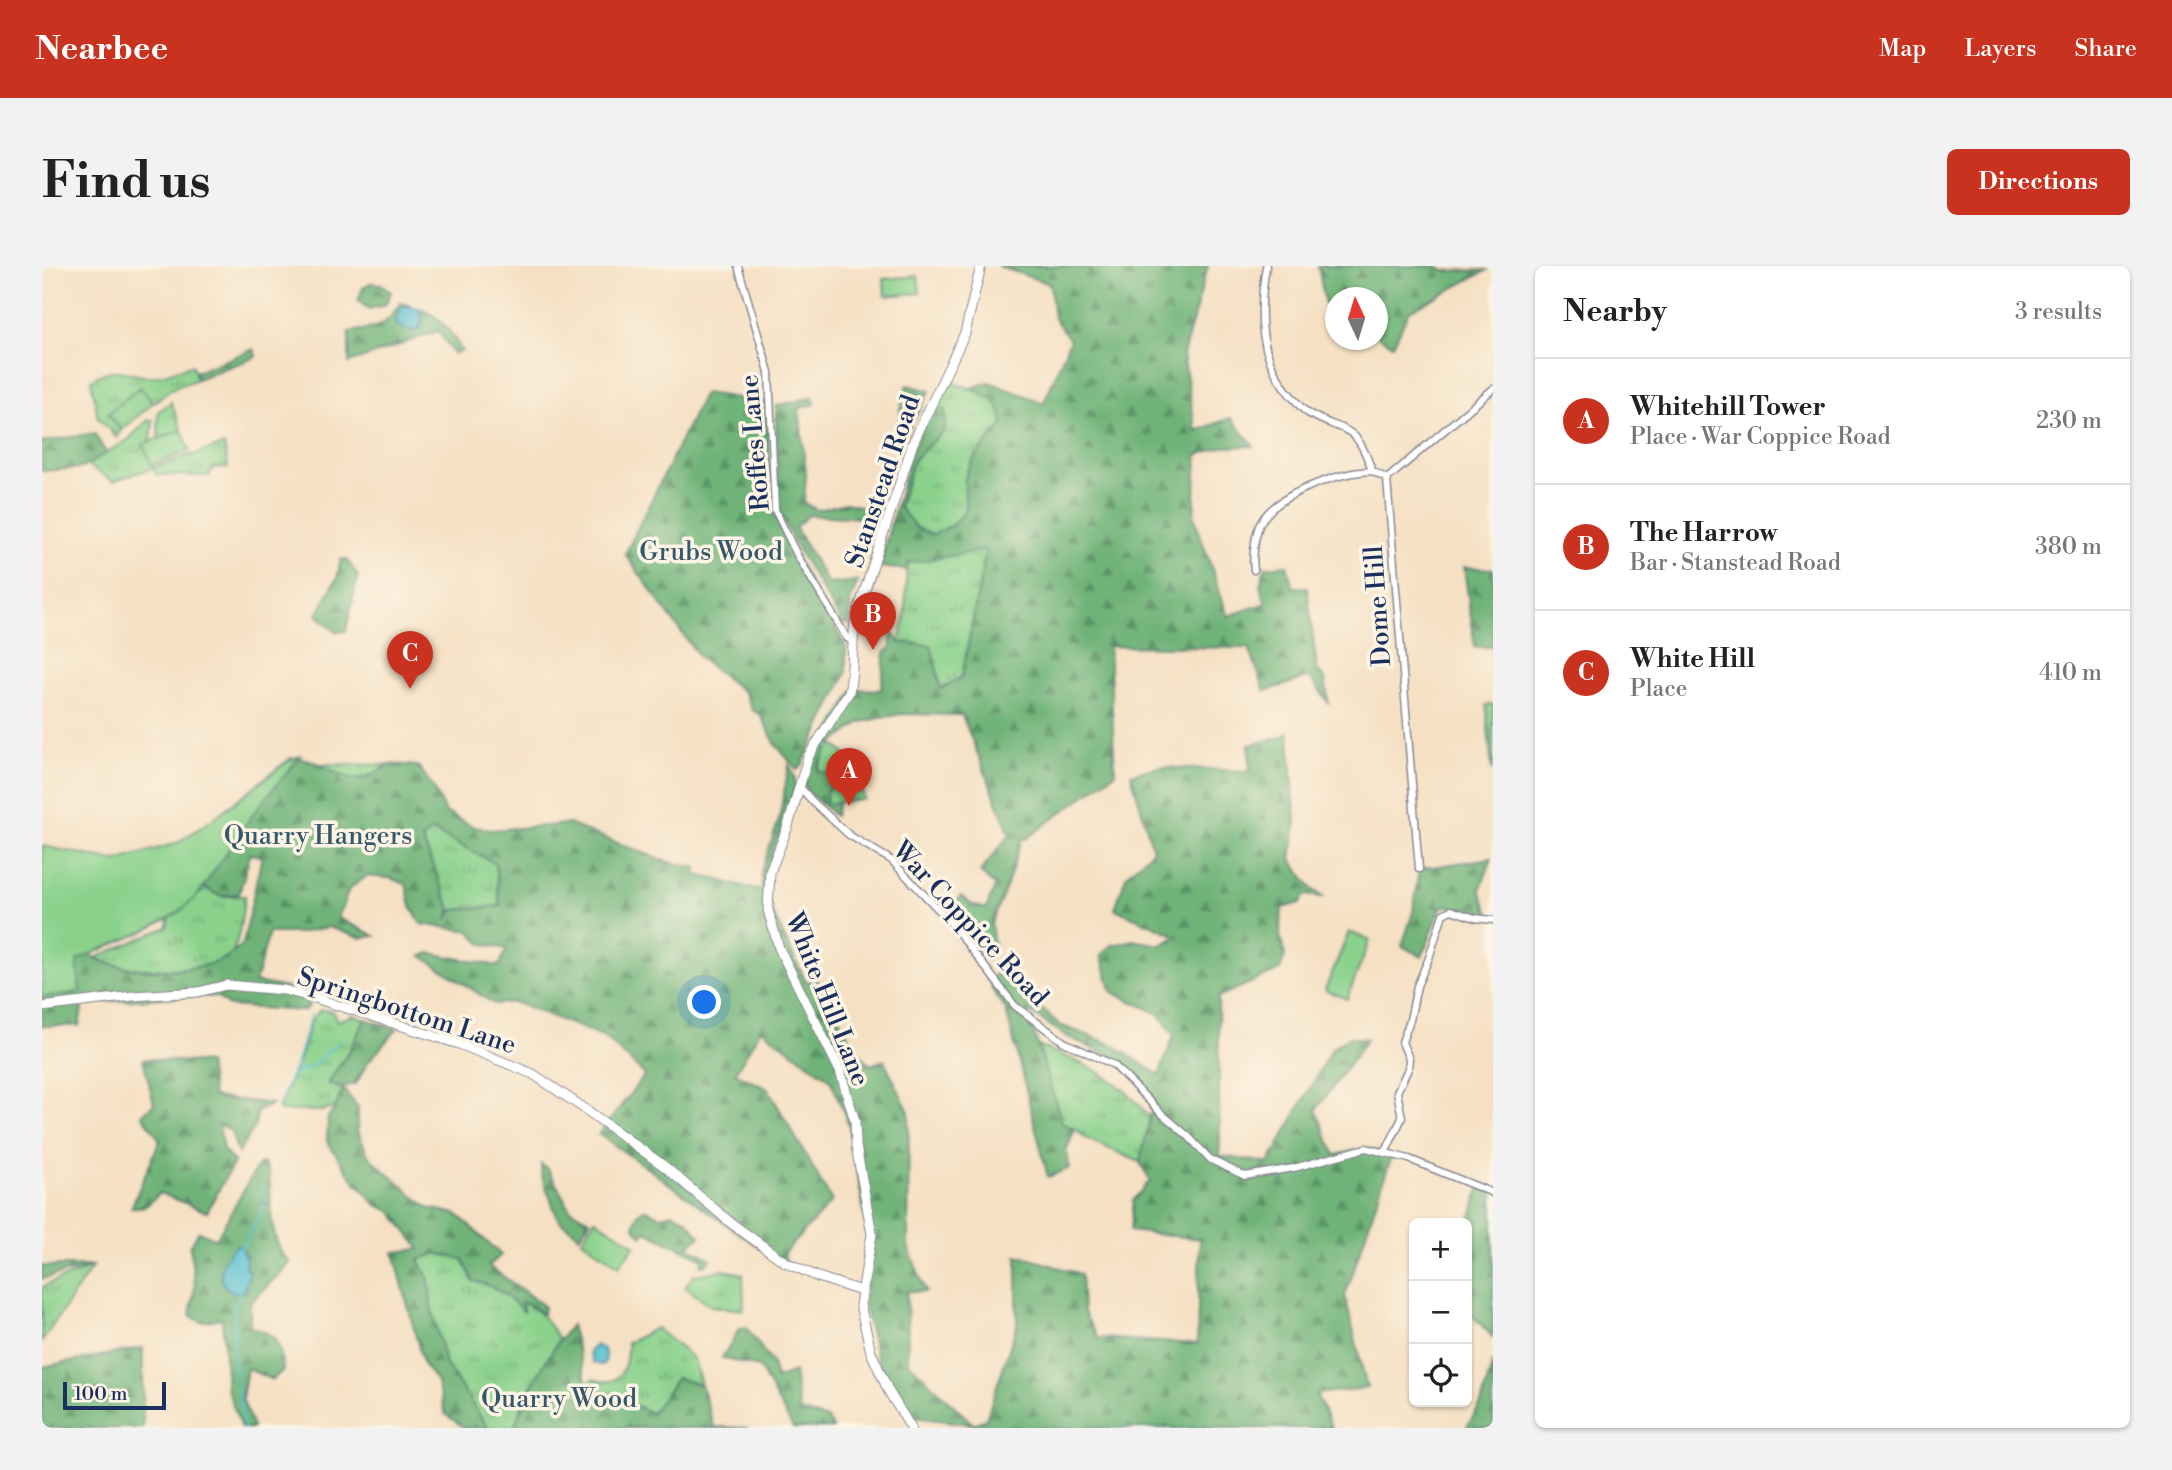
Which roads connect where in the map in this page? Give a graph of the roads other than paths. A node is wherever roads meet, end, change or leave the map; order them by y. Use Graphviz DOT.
graph roads {
  1 [pos="738,266"];
  2 [pos="981,266"];
  3 [pos="1266,266"];
  4 [pos="1493,389"];
  5 [pos="1372,471"];
  6 [pos="1387,479"];
  7 [pos="1254,570"];
  8 [pos="853,642"];
  9 [pos="799,786"];
  10 [pos="1419,869"];
  11 [pos="1493,920"];
  12 [pos="42,1007"];
  13 [pos="1385,1153"];
  14 [pos="1493,1193"];
  15 [pos="861,1291"];
  16 [pos="911,1428"];
  1 -- 8 [label="street, Roffes Lane"];
  2 -- 8 [label="street, Stanstead Road"];
  3 -- 5 [label="street"];
  4 -- 6 [label="street"];
  5 -- 6 [label="street"];
  5 -- 7 [label="street"];
  6 -- 10 [label="street, Dome Hill"];
  8 -- 9 [label="street, Stanstead Road"];
  9 -- 13 [label="street, War Coppice Road"];
  9 -- 15 [label="street, White Hill Lane"];
  11 -- 13 [label="street"];
  12 -- 15 [label="street, Springbottom Lane"];
  13 -- 14 [label="street, War Coppice Road"];
  15 -- 16 [label="street, White Hill Lane"];
}
